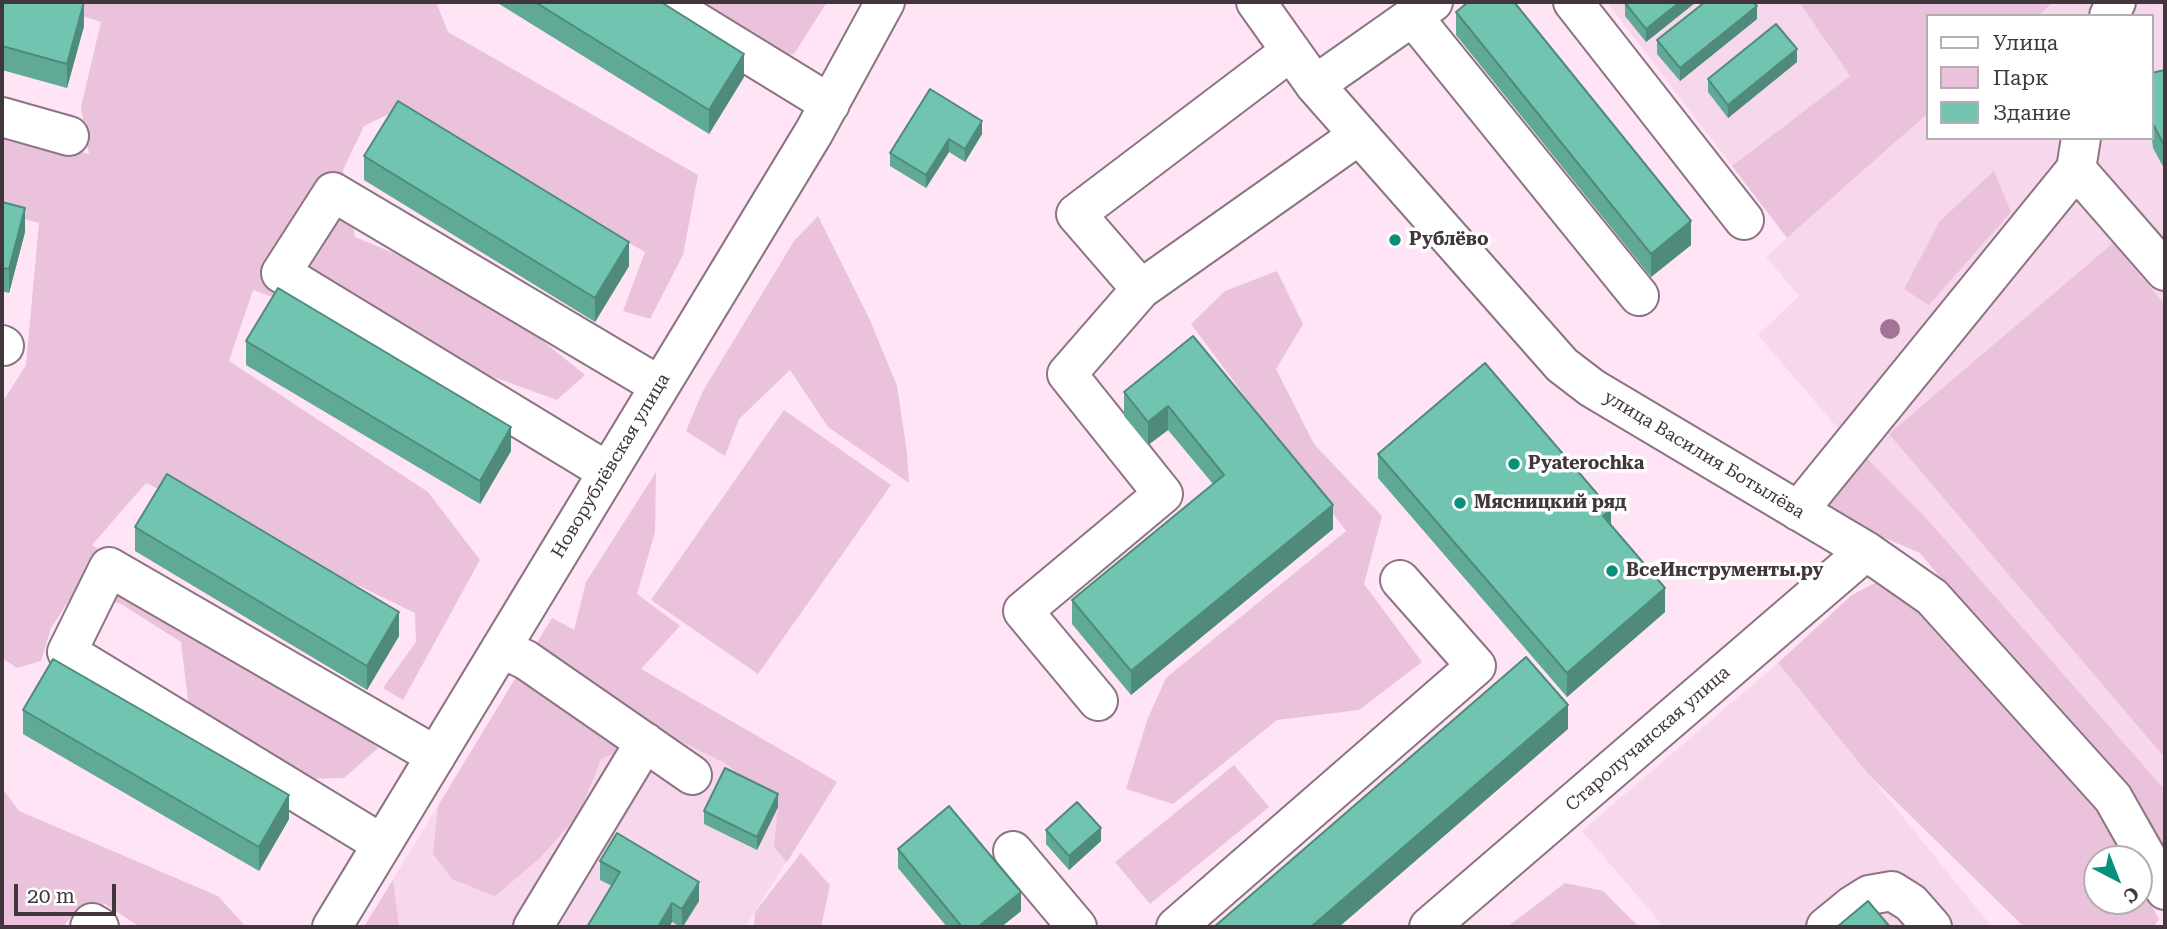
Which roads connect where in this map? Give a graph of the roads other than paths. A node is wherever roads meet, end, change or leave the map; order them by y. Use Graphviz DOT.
graph roads {
  1 [pos="664,2"];
  2 [pos="885,2"];
  3 [pos="1256,2"];
  4 [pos="1573,2"];
  5 [pos="1424,9"];
  6 [pos="1291,51"];
  7 [pos="1315,85"];
  8 [pos="830,104"];
  9 [pos="2,117"];
  10 [pos="1359,135"];
  11 [pos="69,136"];
  12 [pos="2079,153"];
  13 [pos="1744,220"];
  14 [pos="2165,271"];
  15 [pos="1141,289"];
  16 [pos="1639,296"];
  17 [pos="660,386"];
  18 [pos="608,472"];
  19 [pos="1798,511"];
  20 [pos="1866,551"];
  21 [pos="1400,580"];
  22 [pos="501,648"];
  23 [pos="1098,701"];
  24 [pos="645,742"];
  25 [pos="436,756"];
  26 [pos="692,775"];
  27 [pos="383,844"];
  28 [pos="1013,851"];
  29 [pos="2165,890"];
  30 [pos="90,927"];
  31 [pos="99,927"];
  32 [pos="332,927"];
  33 [pos="533,927"];
  34 [pos="1077,927"];
  35 [pos="1177,927"];
  36 [pos="1429,927"];
  37 [pos="1826,927"];
  38 [pos="1932,927"];
  1 -- 8 [label="street"];
  2 -- 8 [label="street, Новорублёвская улица"];
  3 -- 6 [label="street, улица Василия Ботылёва"];
  4 -- 13 [label="street"];
  5 -- 7 [label="street"];
  5 -- 16 [label="street"];
  6 -- 7 [label="street, улица Василия Ботылёва"];
  6 -- 15 [label="street"];
  7 -- 10 [label="street, улица Василия Ботылёва"];
  8 -- 17 [label="street, Новорублёвская улица"];
  9 -- 11 [label="street"];
  10 -- 15 [label="street"];
  10 -- 19 [label="street, улица Василия Ботылёва"];
  12 -- 14 [label="street"];
  12 -- 19 [label="street"];
  15 -- 23 [label="street"];
  17 -- 18 [label="street, Новорублёвская улица"];
  17 -- 18 [label="street"];
  18 -- 22 [label="street, Новорублёвская улица"];
  19 -- 20 [label="street, улица Василия Ботылёва"];
  20 -- 29 [label="street, улица Василия Ботылёва"];
  20 -- 36 [label="street, Старолучанская улица"];
  21 -- 35 [label="street"];
  22 -- 24 [label="street"];
  22 -- 25 [label="street, Новорублёвская улица"];
  24 -- 26 [label="street"];
  24 -- 33 [label="street"];
  25 -- 27 [label="street, Новорублёвская улица"];
  25 -- 27 [label="street"];
  27 -- 32 [label="street, Новорублёвская улица"];
  28 -- 34 [label="street"];
  30 -- 31 [label="street"];
  37 -- 38 [label="street"];
}
